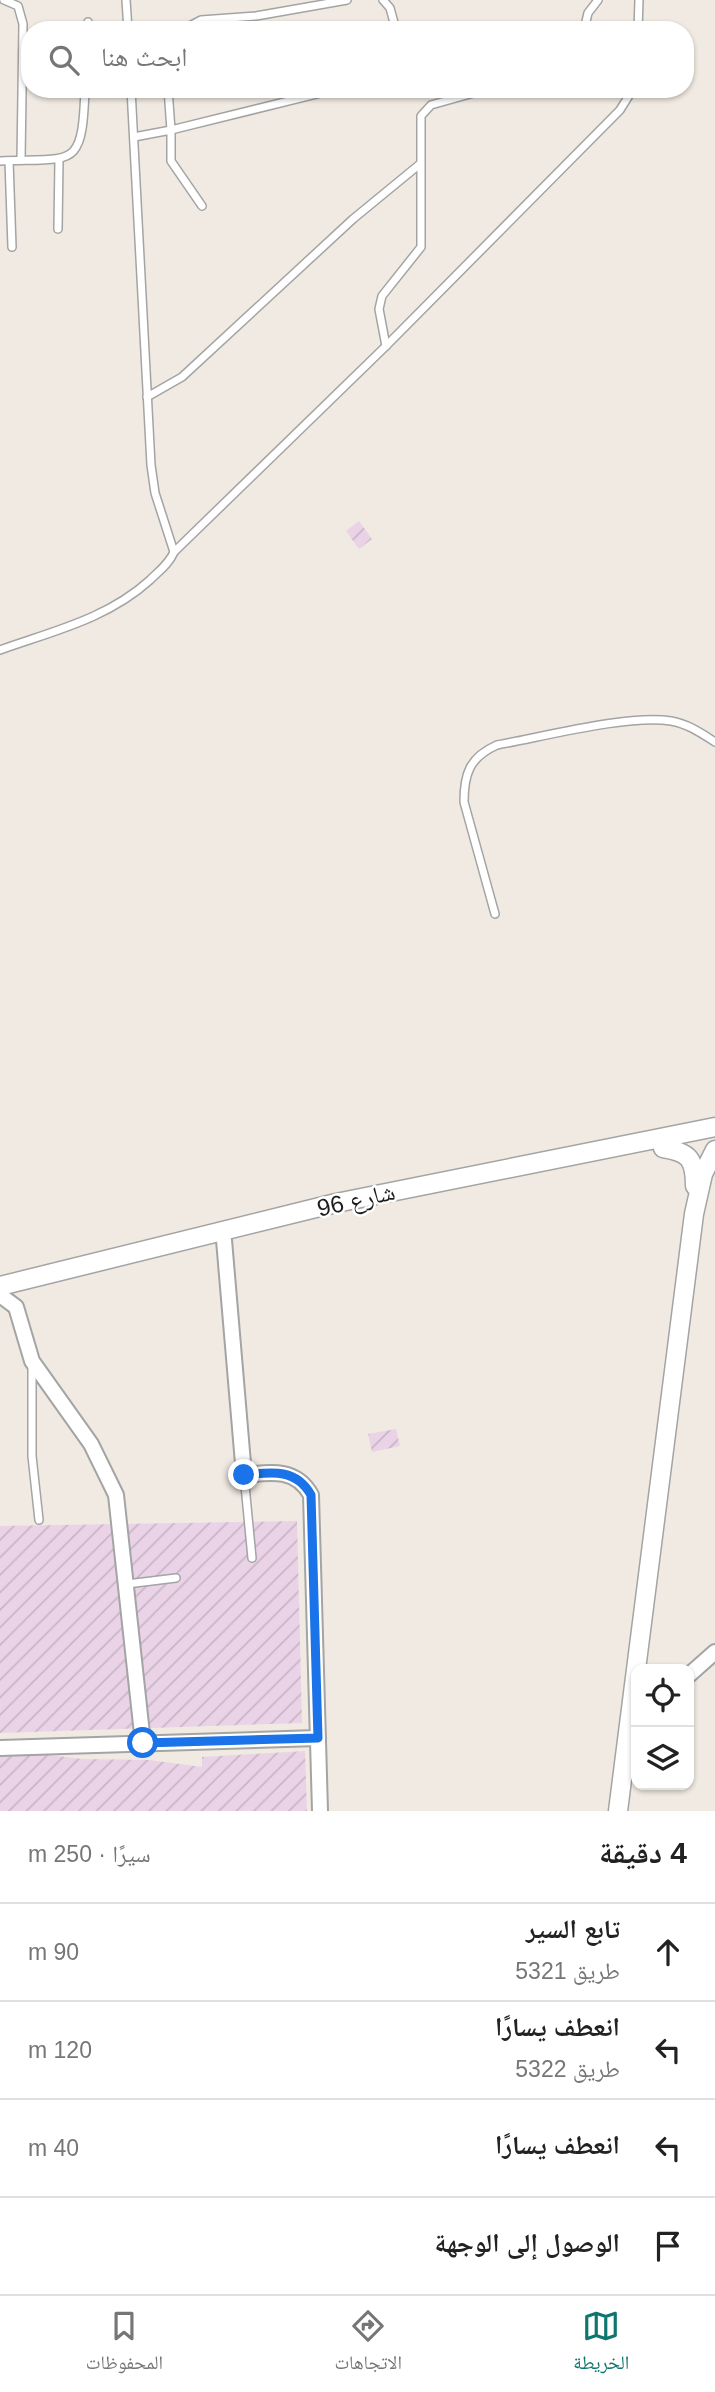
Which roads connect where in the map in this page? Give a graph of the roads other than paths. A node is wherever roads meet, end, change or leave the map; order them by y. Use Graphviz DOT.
graph roads {
  1 [pos="4,0"];
  2 [pos="126,0"];
  3 [pos="346,0"];
  4 [pos="383,0"];
  5 [pos="598,0"];
  6 [pos="639,0"];
  7 [pos="22,21"];
  8 [pos="127,21"];
  9 [pos="199,21"];
  10 [pos="394,21"];
  11 [pos="586,21"];
  12 [pos="638,21"];
  13 [pos="22,98"];
  14 [pos="85,98"];
  15 [pos="132,98"];
  16 [pos="169,98"];
  17 [pos="301,98"];
  18 [pos="459,98"];
  19 [pos="627,98"];
  20 [pos="171,130"];
  21 [pos="134,137"];
  22 [pos="59,159"];
  23 [pos="21,160"];
  24 [pos="4,161"];
  25 [pos="420,164"];
  26 [pos="202,206"];
  27 [pos="58,229"];
  28 [pos="12,247"];
  29 [pos="386,346"];
  30 [pos="147,397"];
  31 [pos="174,552"];
  32 [pos="0,650"];
  33 [pos="715,742"];
  34 [pos="495,914"];
  35 [pos="715,1126"];
  36 [pos="715,1137"];
  37 [pos="663,1148"];
  38 [pos="715,1150"];
  39 [pos="694,1214"];
  40 [pos="224,1240"];
  41 [pos="0,1286"];
  42 [pos="0,1295"];
  43 [pos="32,1361"];
  44 [pos="244,1475"];
  45 [pos="39,1520"];
  46 [pos="252,1558"];
  47 [pos="176,1578"];
  48 [pos="127,1584"];
  49 [pos="715,1652"];
  50 [pos="639,1664"];
  51 [pos="694,1671"];
  52 [pos="632,1727"];
  53 [pos="318,1738"];
  54 [pos="143,1743"];
  55 [pos="0,1748"];
  56 [pos="320,1811"];
  57 [pos="618,1811"];
  1 -- 7 [label="lane"];
  2 -- 8 [label="lane"];
  3 -- 9 [label="lane"];
  4 -- 10 [label="lane"];
  5 -- 11 [label="lane"];
  6 -- 12 [label="lane"];
  13 -- 23 [label="lane"];
  14 -- 22 [label="lane"];
  15 -- 21 [label="lane"];
  16 -- 20 [label="lane"];
  17 -- 20 [label="lane"];
  18 -- 25 [label="lane"];
  19 -- 29 [label="lane"];
  20 -- 21 [label="lane"];
  20 -- 26 [label="lane"];
  21 -- 30 [label="lane"];
  22 -- 23 [label="lane"];
  22 -- 27 [label="lane"];
  23 -- 24 [label="lane"];
  24 -- 28 [label="lane"];
  25 -- 29 [label="lane"];
  25 -- 30 [label="lane"];
  29 -- 31 [label="lane"];
  30 -- 31 [label="lane"];
  31 -- 32 [label="lane"];
  33 -- 34 [label="lane"];
  35 -- 41 [label="street, شارع 96"];
  36 -- 37 [label="street, شارع 96"];
  37 -- 39 [label="street"];
  37 -- 40 [label="street, شارع 96"];
  38 -- 39 [label="street"];
  39 -- 50 [label="street"];
  40 -- 42 [label="street, شارع 96"];
  40 -- 44 [label="street"];
  42 -- 43 [label="street"];
  43 -- 45 [label="lane"];
  43 -- 48 [label="street"];
  44 -- 46 [label="lane"];
  44 -- 53 [label="street"];
  47 -- 48 [label="lane"];
  48 -- 54 [label="street"];
  49 -- 51 [label="street"];
  52 -- 57 [label="street"];
  53 -- 54 [label="street"];
  53 -- 56 [label="street"];
  54 -- 55 [label="street"];
}
